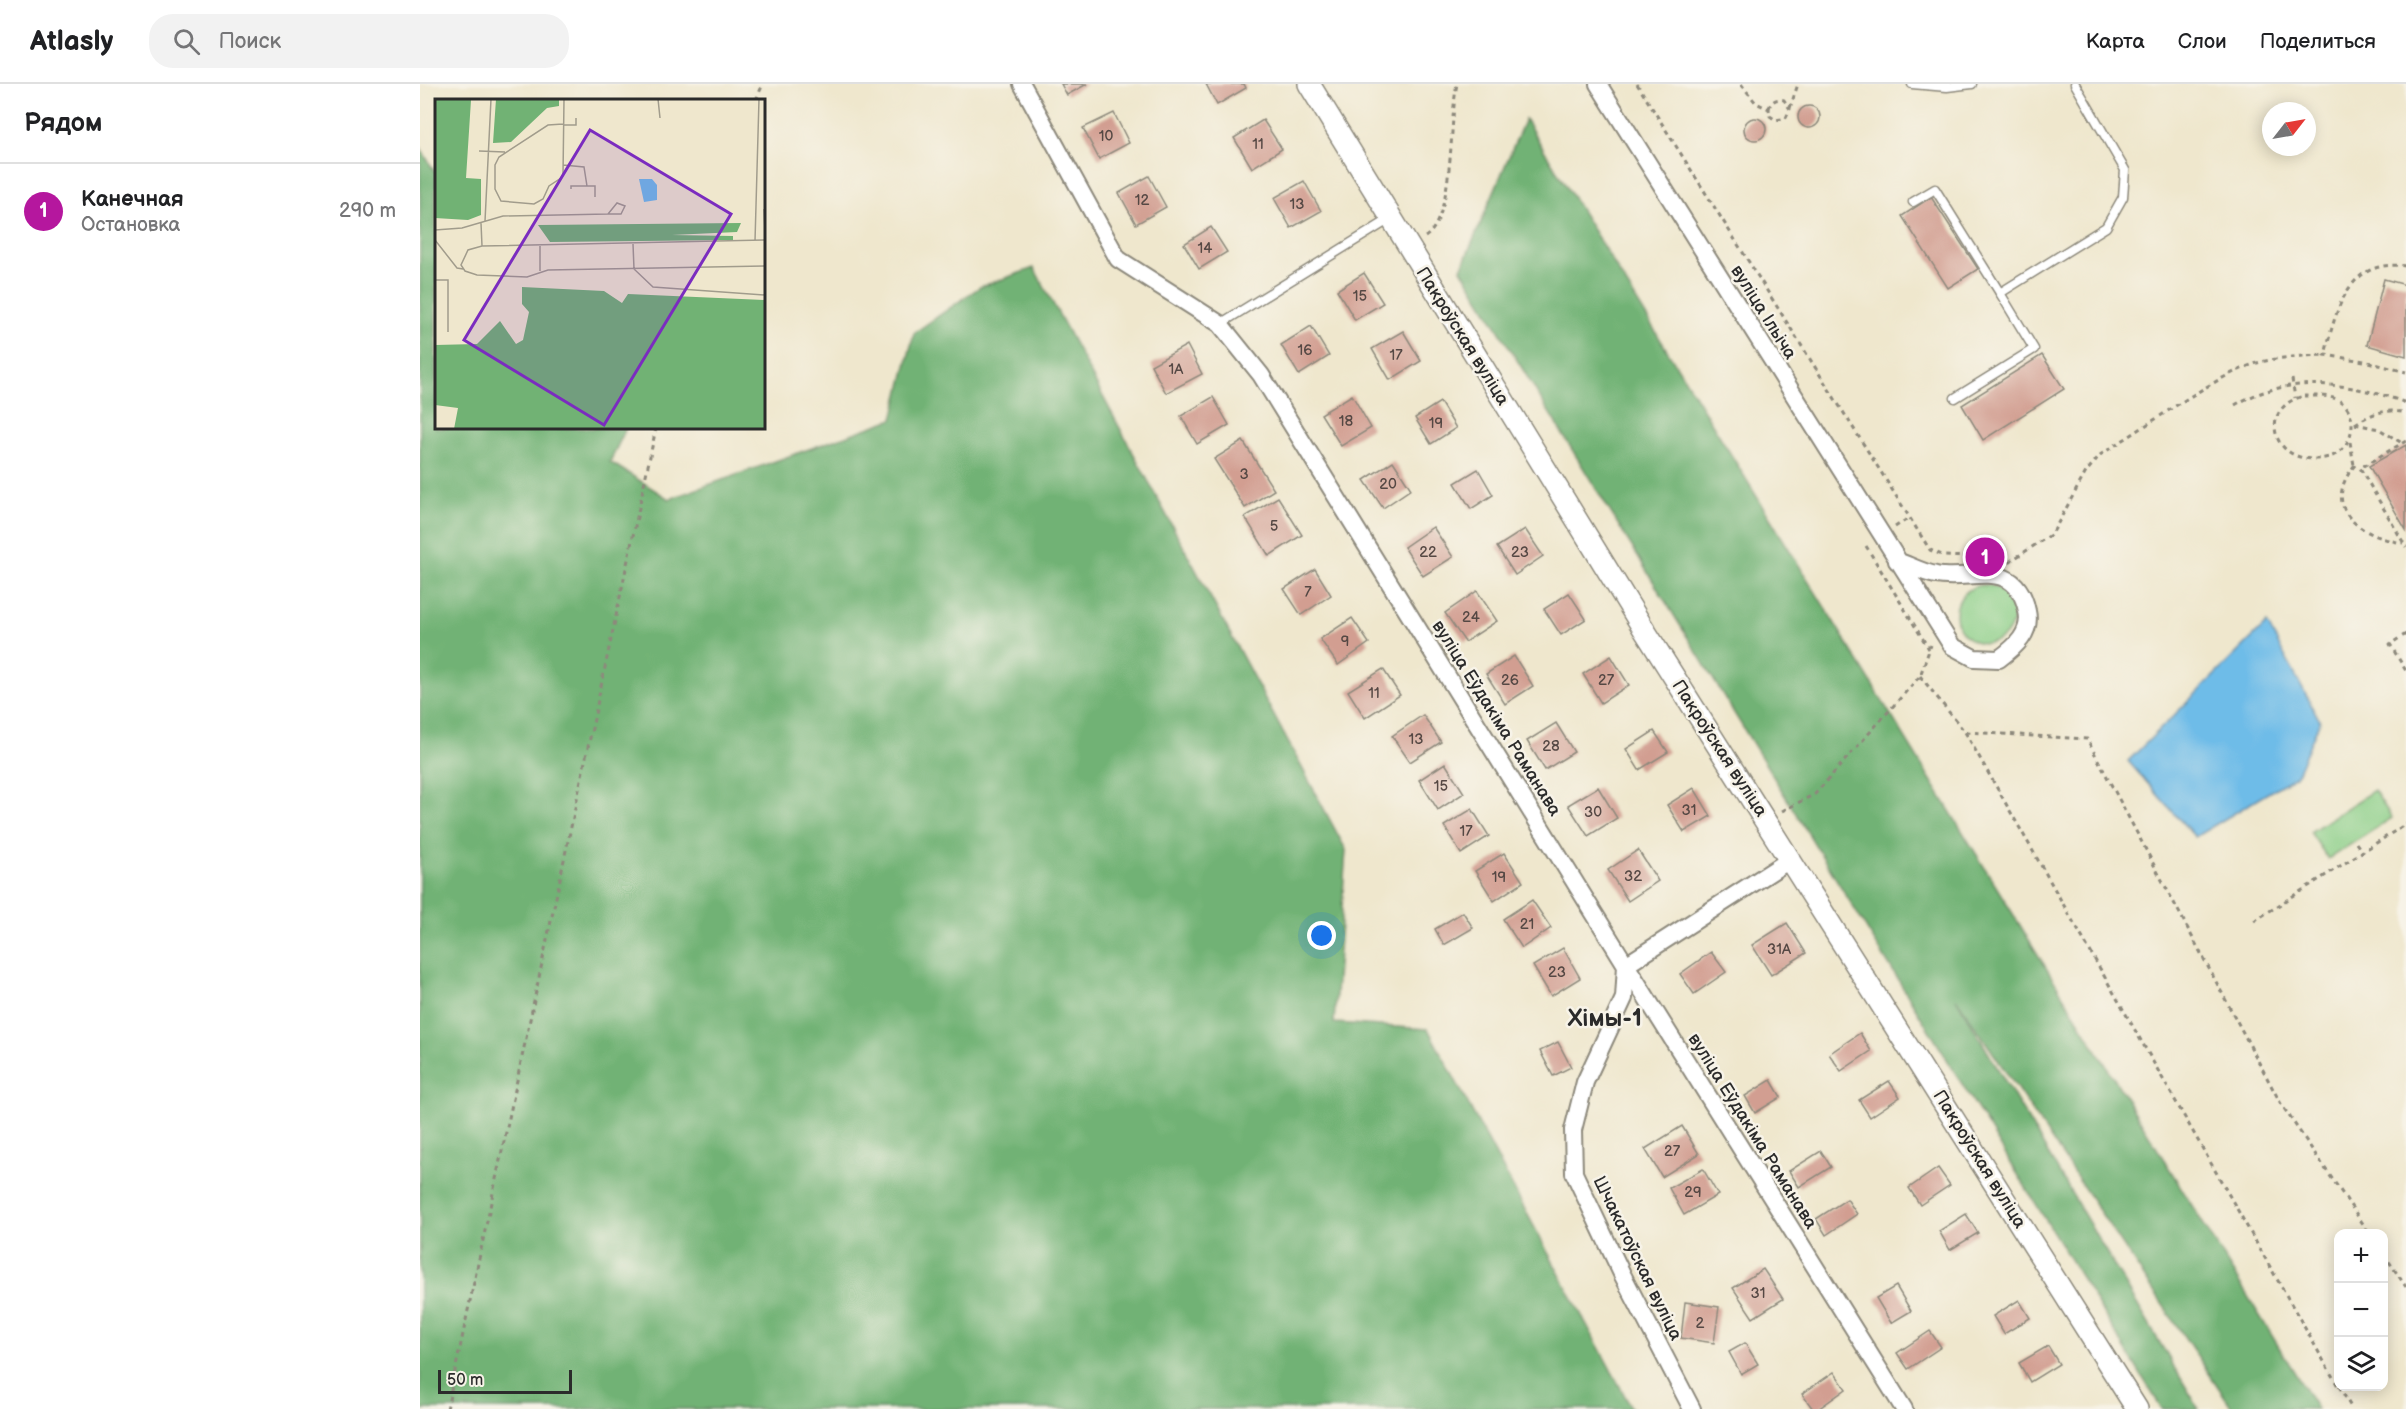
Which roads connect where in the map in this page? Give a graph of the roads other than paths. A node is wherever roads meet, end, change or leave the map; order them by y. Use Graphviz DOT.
graph roads {
  1 [pos="1022,84"];
  2 [pos="1309,84"];
  3 [pos="1598,84"];
  4 [pos="1912,84"];
  5 [pos="1972,84"];
  6 [pos="2075,84"];
  7 [pos="1913,202"];
  8 [pos="1390,219"];
  9 [pos="2000,293"];
  10 [pos="1220,324"];
  11 [pos="1955,398"];
  12 [pos="1897,561"];
  13 [pos="1791,859"];
  14 [pos="1626,965"];
  15 [pos="1692,1409"];
  16 [pos="1904,1409"];
  17 [pos="2137,1409"];
  1 -- 10 [label="street, вуліца Еўдакіма Раманава"];
  2 -- 8 [label="street, Пакроўская вуліца"];
  3 -- 12 [label="street, вуліца Ільіча"];
  4 -- 5 [label="lane"];
  6 -- 9 [label="lane"];
  7 -- 9 [label="lane"];
  8 -- 10 [label="lane"];
  8 -- 13 [label="street, Пакроўская вуліца"];
  9 -- 11 [label="lane"];
  10 -- 14 [label="street, вуліца Еўдакіма Раманава"];
  12 -- 12 [label="street, вуліца Ільіча"];
  13 -- 14 [label="street"];
  13 -- 17 [label="street, Пакроўская вуліца"];
  14 -- 15 [label="street, Шчакатоўская вуліца"];
  14 -- 16 [label="street, вуліца Еўдакіма Раманава"];
}
